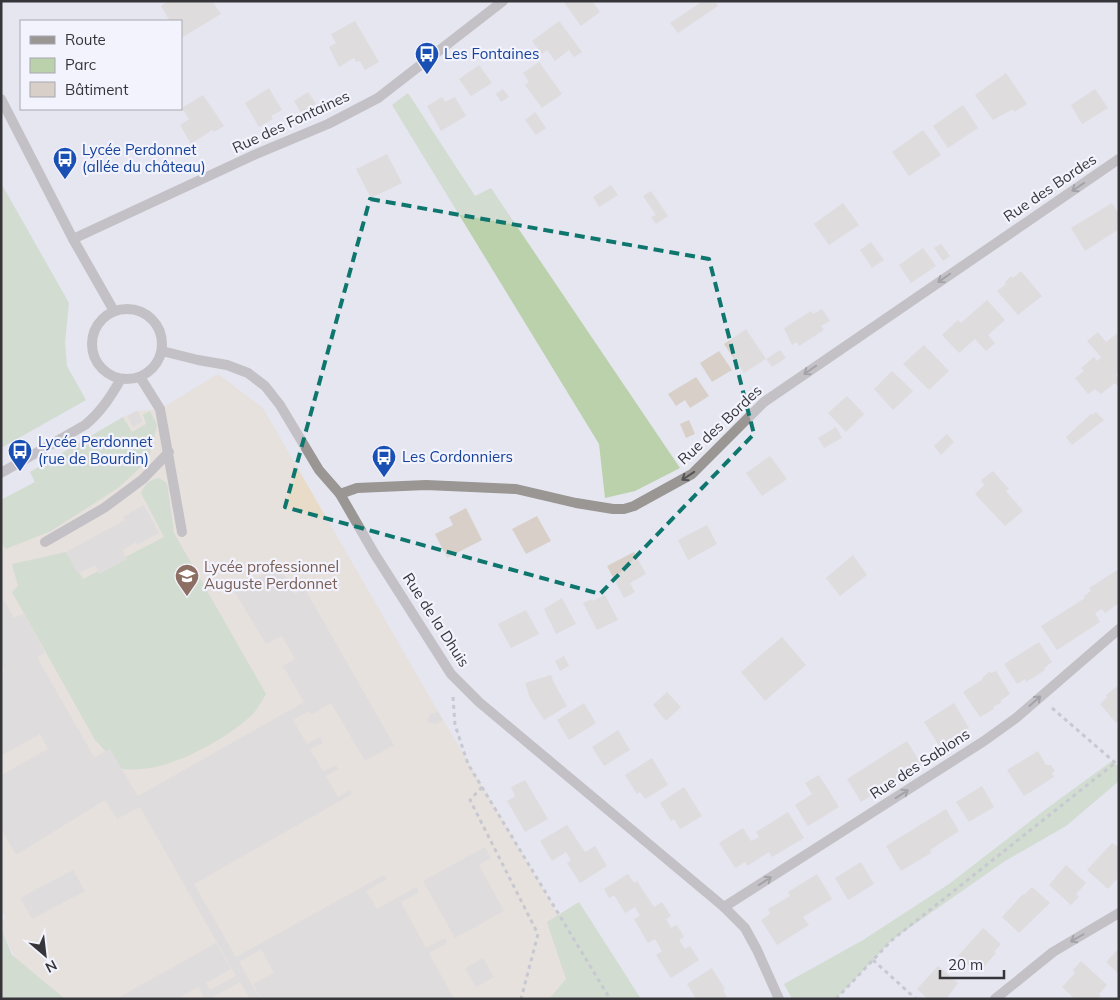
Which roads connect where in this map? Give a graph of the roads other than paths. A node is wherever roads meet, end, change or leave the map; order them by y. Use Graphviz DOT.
graph roads {
  1 [pos="503,1"];
  2 [pos="1,99"];
  3 [pos="1119,159"];
  4 [pos="73,239"];
  5 [pos="114,311"];
  6 [pos="162,351"];
  7 [pos="140,377"];
  8 [pos="120,379"];
  9 [pos="169,452"];
  10 [pos="1,473"];
  11 [pos="340,494"];
  12 [pos="182,532"];
  13 [pos="45,542"];
  14 [pos="1119,629"];
  15 [pos="724,907"];
  16 [pos="1119,913"];
  17 [pos="779,999"];
  18 [pos="995,999"];
  1 -- 4 [label="street, Rue des Fontaines"];
  2 -- 4 [label="street"];
  3 -- 11 [label="street, Rue des Bordes, one-way"];
  4 -- 5 [label="street"];
  5 -- 6 [label="street"];
  5 -- 8 [label="street"];
  6 -- 7 [label="street"];
  6 -- 11 [label="street, Rue de la Dhuis"];
  7 -- 8 [label="street"];
  7 -- 9 [label="street"];
  8 -- 10 [label="street"];
  9 -- 12 [label="street"];
  9 -- 13 [label="street"];
  11 -- 15 [label="street, Rue de la Dhuis"];
  15 -- 14 [label="street, Rue des Sablons, one-way"];
  15 -- 17 [label="street, Rue de la Dhuis"];
  16 -- 18 [label="street, one-way"];
}
